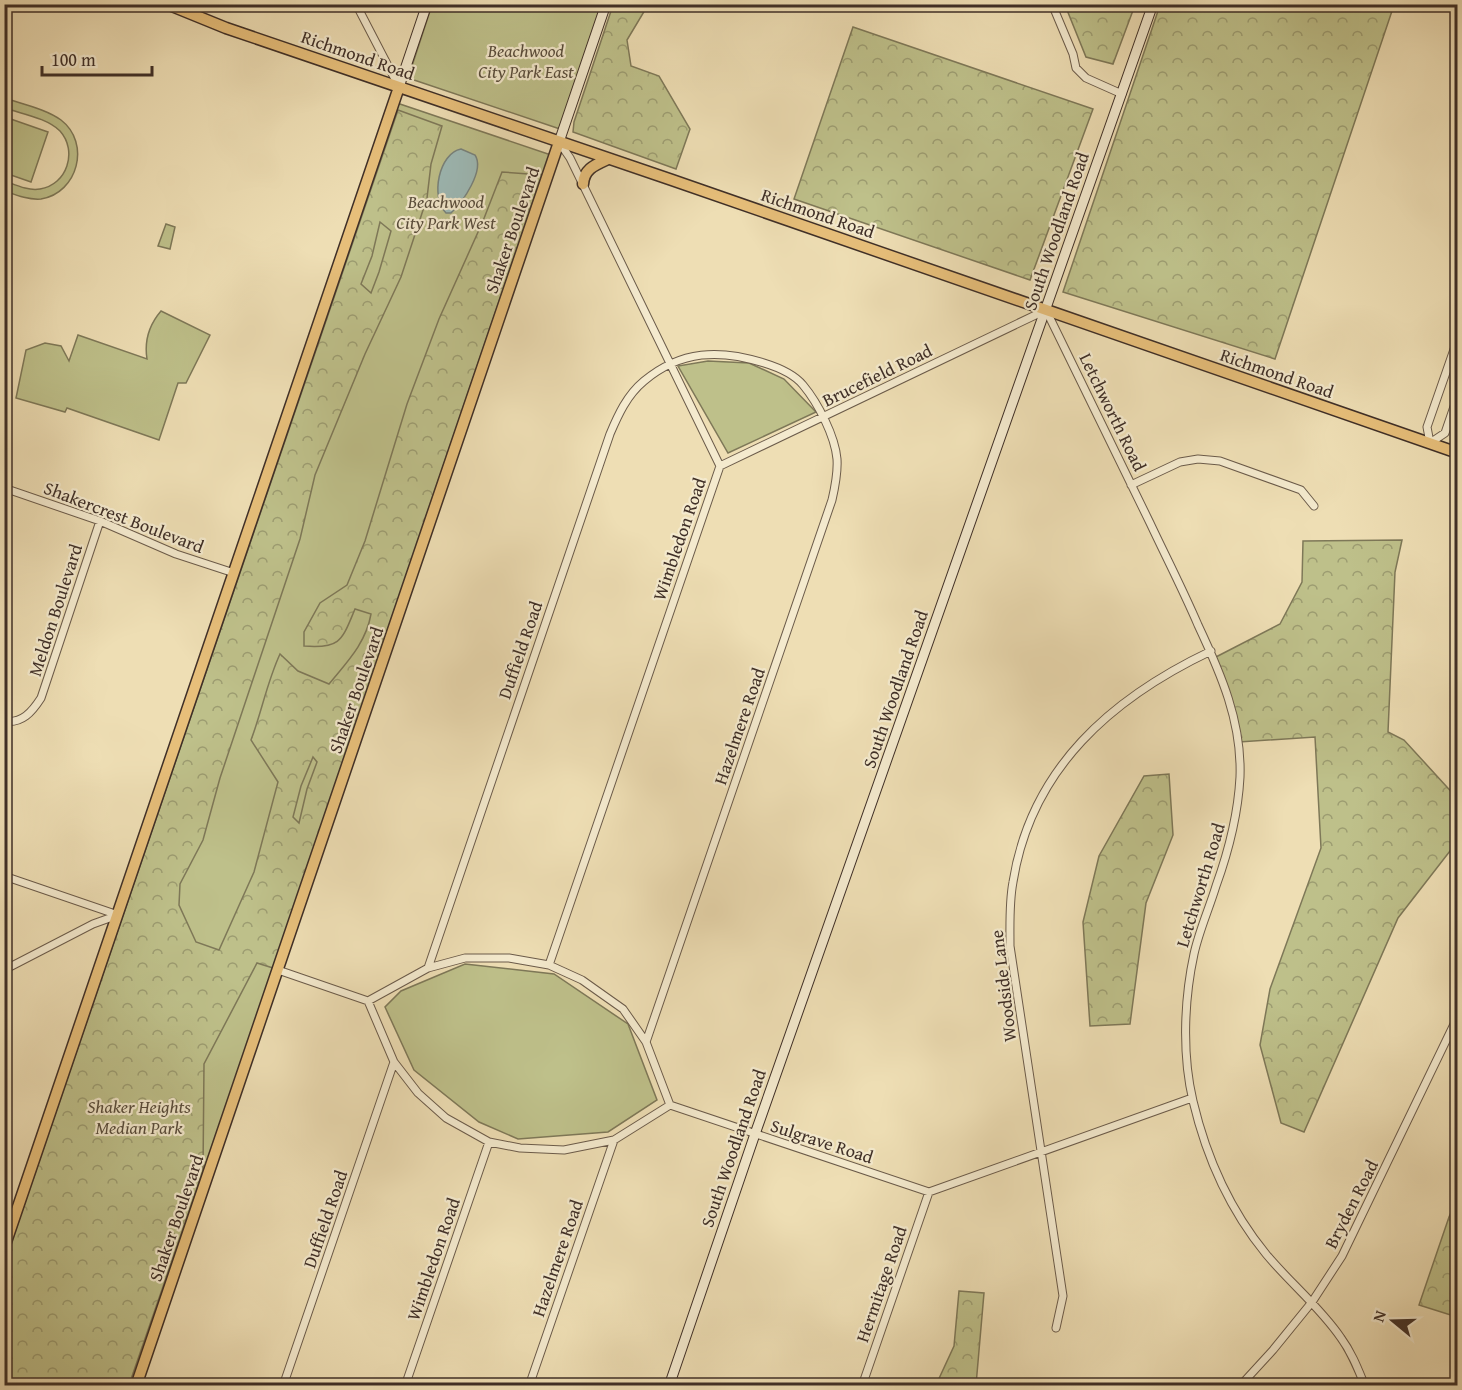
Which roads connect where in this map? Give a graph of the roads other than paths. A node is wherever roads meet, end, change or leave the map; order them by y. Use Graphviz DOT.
graph roads {
  1 [pos="167,4"];
  2 [pos="356,4"];
  3 [pos="427,4"];
  4 [pos="606,4"];
  5 [pos="1052,4"];
  6 [pos="1153,4"];
  7 [pos="399,87"];
  8 [pos="1122,94"];
  9 [pos="560,142"];
  10 [pos="608,159"];
  11 [pos="583,184"];
  12 [pos="1046,310"];
  13 [pos="1458,338"];
  14 [pos="672,363"];
  15 [pos="1458,395"];
  16 [pos="824,417"];
  17 [pos="1430,443"];
  18 [pos="1458,453"];
  19 [pos="720,466"];
  20 [pos="1131,485"];
  21 [pos="4,488"];
  22 [pos="1314,506"];
  23 [pos="100,521"];
  24 [pos="234,573"];
  25 [pos="1210,651"];
  26 [pos="4,721"];
  27 [pos="4,876"];
  28 [pos="118,915"];
  29 [pos="549,965"];
  30 [pos="428,968"];
  31 [pos="4,970"];
  32 [pos="278,970"];
  33 [pos="368,1001"];
  34 [pos="1458,1016"];
  35 [pos="646,1042"];
  36 [pos="394,1062"];
  37 [pos="1192,1098"];
  38 [pos="670,1105"];
  39 [pos="755,1134"];
  40 [pos="614,1140"];
  41 [pos="489,1142"];
  42 [pos="1041,1152"];
  43 [pos="929,1192"];
  44 [pos="4,1248"];
  45 [pos="1311,1302"];
  46 [pos="1056,1328"];
  47 [pos="136,1386"];
  48 [pos="284,1386"];
  49 [pos="405,1386"];
  50 [pos="529,1386"];
  51 [pos="669,1386"];
  52 [pos="862,1386"];
  53 [pos="1240,1386"];
  54 [pos="1365,1386"];
  1 -- 7 [label="main road, Richmond Road"];
  2 -- 7 [label="street"];
  3 -- 7 [label="street"];
  4 -- 9 [label="street, Shaker Boulevard"];
  5 -- 8 [label="street"];
  6 -- 8 [label="street, South Woodland Road"];
  7 -- 9 [label="main road, Richmond Road"];
  7 -- 24 [label="main road"];
  8 -- 12 [label="street, South Woodland Road"];
  9 -- 10 [label="main road, Richmond Road"];
  9 -- 11 [label="street, Wimbledon Road"];
  9 -- 32 [label="main road, Shaker Boulevard"];
  10 -- 11 [label="main road"];
  10 -- 12 [label="main road, Richmond Road"];
  11 -- 14 [label="street, Wimbledon Road"];
  12 -- 16 [label="street, Brucefield Road"];
  12 -- 17 [label="main road, Richmond Road"];
  12 -- 20 [label="street, Letchworth Road"];
  12 -- 39 [label="street, South Woodland Road"];
  13 -- 17 [label="street"];
  14 -- 16 [label="street, Duffield Road"];
  14 -- 19 [label="street, Wimbledon Road"];
  14 -- 30 [label="street, Duffield Road"];
  15 -- 17 [label="street"];
  16 -- 19 [label="street, Brucefield Road"];
  16 -- 35 [label="street, Hazelmere Road"];
  17 -- 18 [label="main road, Richmond Road"];
  19 -- 29 [label="street, Wimbledon Road"];
  20 -- 22 [label="street"];
  20 -- 25 [label="street, Letchworth Road"];
  21 -- 23 [label="street, Shakercrest Boulevard"];
  23 -- 24 [label="street, Shakercrest Boulevard"];
  23 -- 26 [label="street, Meldon Boulevard"];
  24 -- 28 [label="main road"];
  25 -- 37 [label="street, Letchworth Road"];
  25 -- 42 [label="street, Woodside Lane"];
  27 -- 28 [label="street"];
  28 -- 31 [label="street"];
  28 -- 44 [label="main road"];
  29 -- 30 [label="street"];
  29 -- 35 [label="street"];
  30 -- 33 [label="street"];
  32 -- 33 [label="street"];
  32 -- 47 [label="main road, Shaker Boulevard"];
  33 -- 36 [label="street"];
  34 -- 45 [label="street, Bryden Road"];
  35 -- 38 [label="street"];
  36 -- 41 [label="street"];
  36 -- 48 [label="street, Duffield Road"];
  37 -- 42 [label="street"];
  37 -- 45 [label="street, Letchworth Road"];
  38 -- 39 [label="street, Sulgrave Road"];
  38 -- 40 [label="street"];
  39 -- 43 [label="street, Sulgrave Road"];
  39 -- 51 [label="street, South Woodland Road"];
  40 -- 41 [label="street"];
  40 -- 50 [label="street, Hazelmere Road"];
  41 -- 49 [label="street, Wimbledon Road"];
  42 -- 43 [label="street"];
  42 -- 46 [label="street, Woodside Lane"];
  43 -- 52 [label="street, Hermitage Road"];
  45 -- 53 [label="street, Bryden Road"];
  45 -- 54 [label="street, Letchworth Road"];
}
